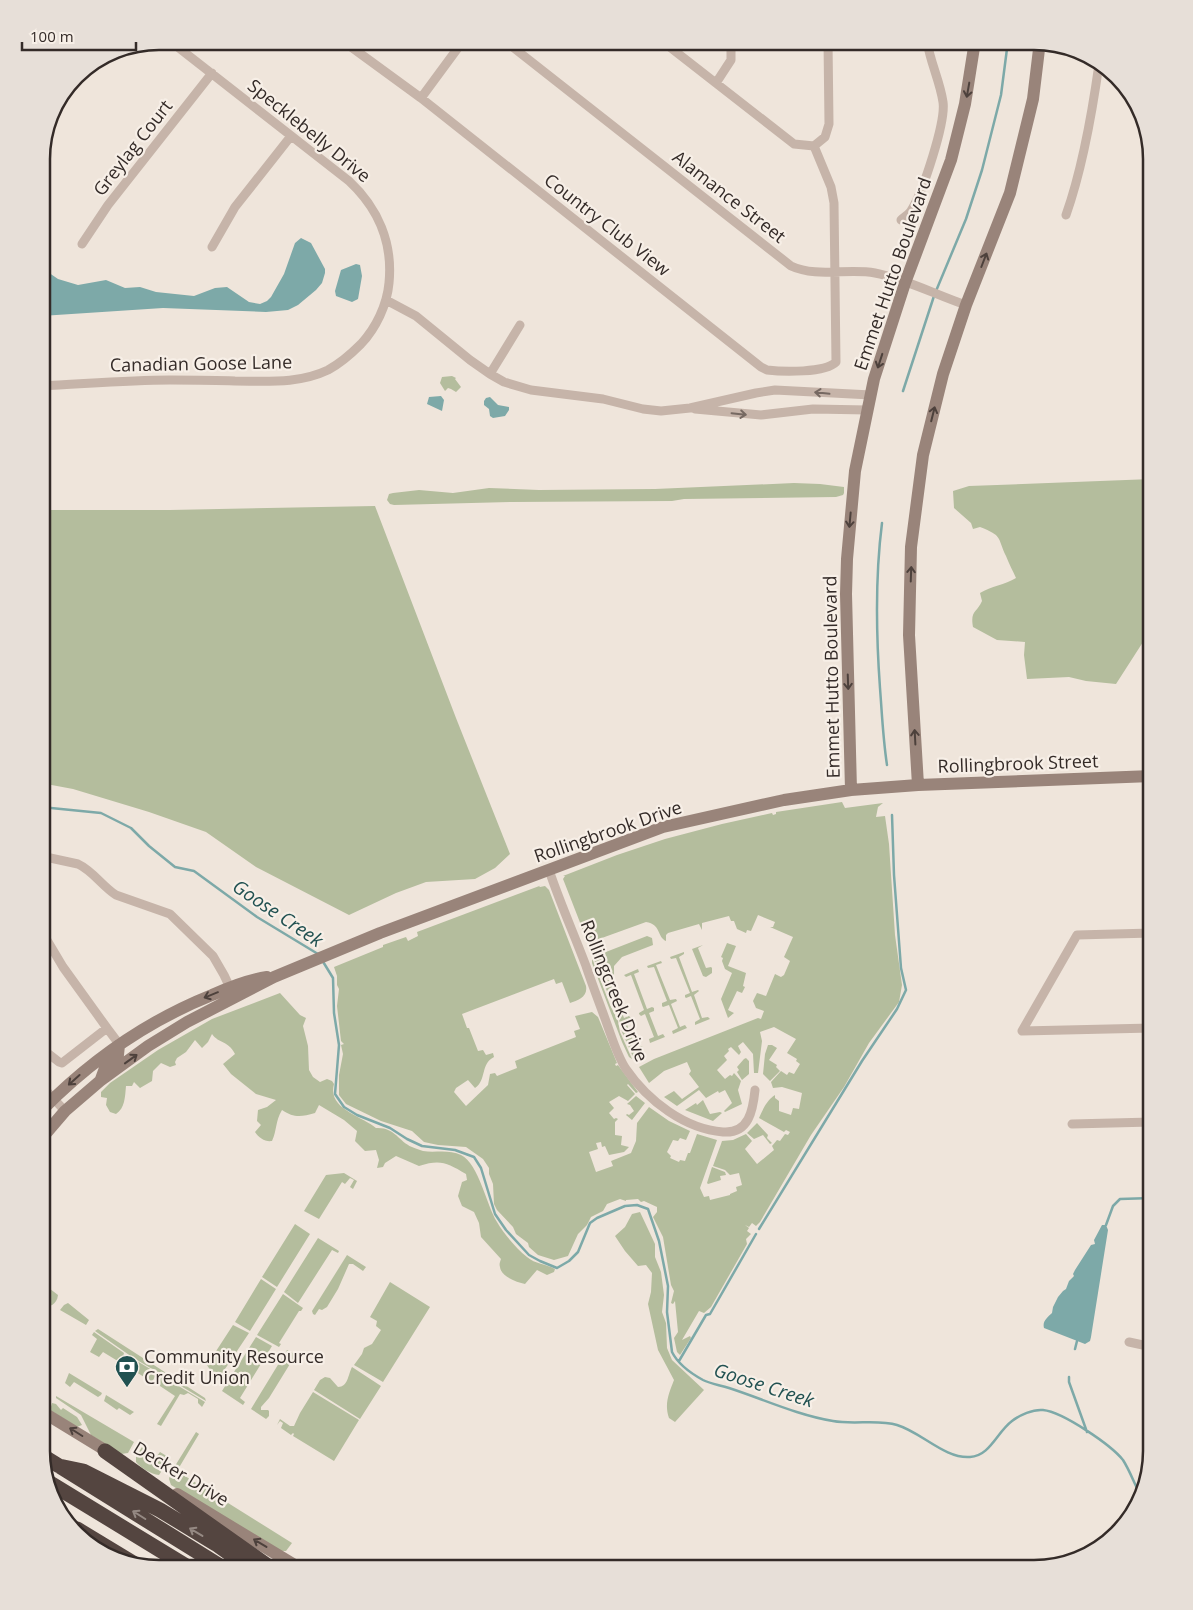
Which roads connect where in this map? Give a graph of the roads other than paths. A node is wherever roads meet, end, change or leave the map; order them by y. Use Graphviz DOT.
graph roads {
  1 [pos="182,50"];
  2 [pos="355,50"];
  3 [pos="456,50"];
  4 [pos="516,50"];
  5 [pos="674,50"];
  6 [pos="731,50"];
  7 [pos="828,50"];
  8 [pos="928,50"];
  9 [pos="974,50"];
  10 [pos="1039,50"];
  11 [pos="1099,71"];
  12 [pos="212,73"];
  13 [pos="716,83"];
  14 [pos="421,98"];
  15 [pos="291,136"];
  16 [pos="814,146"];
  17 [pos="1066,215"];
  18 [pos="901,220"];
  19 [pos="82,244"];
  20 [pos="212,247"];
  21 [pos="835,272"];
  22 [pos="905,283"];
  23 [pos="386,300"];
  24 [pos="966,305"];
  25 [pos="520,325"];
  26 [pos="490,374"];
  27 [pos="50,386"];
  28 [pos="871,395"];
  29 [pos="690,408"];
  30 [pos="868,410"];
  31 [pos="1143,776"];
  32 [pos="918,785"];
  33 [pos="885,788"];
  34 [pos="851,790"];
  35 [pos="50,858"];
  36 [pos="549,870"];
  37 [pos="1143,933"];
  38 [pos="50,945"];
  39 [pos="232,993"];
  40 [pos="107,1028"];
  41 [pos="1143,1028"];
  42 [pos="119,1044"];
  43 [pos="50,1055"];
  44 [pos="100,1081"];
  45 [pos="755,1090"];
  46 [pos="50,1096"];
  47 [pos="53,1099"];
  48 [pos="50,1102"];
  49 [pos="65,1112"];
  50 [pos="1143,1122"];
  51 [pos="1072,1124"];
  52 [pos="50,1129"];
  53 [pos="1129,1342"];
  54 [pos="1143,1346"];
  55 [pos="50,1416"];
  56 [pos="105,1450"];
  57 [pos="51,1461"];
  58 [pos="59,1466"];
  59 [pos="56,1487"];
  60 [pos="178,1560"];
  61 [pos="212,1560"];
  62 [pos="239,1560"];
  63 [pos="261,1560"];
  64 [pos="289,1560"];
  1 -- 12 [label="street, Specklebelly Drive"];
  2 -- 14 [label="street, Country Club View"];
  3 -- 14 [label="street"];
  4 -- 21 [label="street, Alamance Street"];
  5 -- 13 [label="street"];
  6 -- 13 [label="street"];
  7 -- 16 [label="street"];
  8 -- 18 [label="street"];
  9 -- 22 [label="main road, Emmet Hutto Boulevard, one-way"];
  24 -- 10 [label="main road, one-way"];
  11 -- 17 [label="street"];
  12 -- 15 [label="street, Specklebelly Drive"];
  12 -- 19 [label="street, Greylag Court"];
  13 -- 16 [label="street"];
  14 -- 21 [label="street, Country Club View"];
  15 -- 20 [label="street"];
  15 -- 23 [label="street, Specklebelly Drive"];
  16 -- 21 [label="street"];
  21 -- 22 [label="street, Alamance Street"];
  22 -- 24 [label="street, Alamance Street"];
  22 -- 28 [label="main road, Emmet Hutto Boulevard, one-way"];
  23 -- 26 [label="street"];
  23 -- 27 [label="street, Canadian Goose Lane"];
  32 -- 24 [label="main road, one-way"];
  25 -- 26 [label="street"];
  26 -- 29 [label="street"];
  28 -- 29 [label="street, one-way"];
  28 -- 30 [label="main road, Emmet Hutto Boulevard"];
  29 -- 30 [label="street, one-way"];
  30 -- 34 [label="main road, Emmet Hutto Boulevard, one-way"];
  31 -- 32 [label="main road, Rollingbrook Street"];
  32 -- 33 [label="main road, Rollingbrook Street"];
  33 -- 34 [label="main road, Rollingbrook Drive"];
  34 -- 36 [label="main road, Rollingbrook Drive"];
  35 -- 39 [label="street"];
  36 -- 39 [label="main road, Rollingbrook Drive"];
  36 -- 45 [label="street, Rollingcreek Drive"];
  37 -- 41 [label="street"];
  38 -- 40 [label="street"];
  39 -- 42 [label="main road, one-way"];
  44 -- 39 [label="main road, one-way"];
  40 -- 42 [label="street"];
  40 -- 43 [label="street"];
  42 -- 44 [label="main road"];
  42 -- 47 [label="main road, one-way"];
  44 -- 49 [label="main road"];
  46 -- 47 [label="street"];
  47 -- 48 [label="main road"];
  47 -- 49 [label="street"];
  49 -- 52 [label="main road"];
  50 -- 51 [label="street"];
  53 -- 54 [label="street"];
  56 -- 55 [label="main road, Decker Drive, one-way"];
  56 -- 63 [label="highway"];
  64 -- 56 [label="main road, Decker Drive, one-way"];
  57 -- 58 [label="highway"];
  61 -- 58 [label="highway, one-way"];
  62 -- 58 [label="highway, one-way"];
  59 -- 60 [label="highway"];
}
